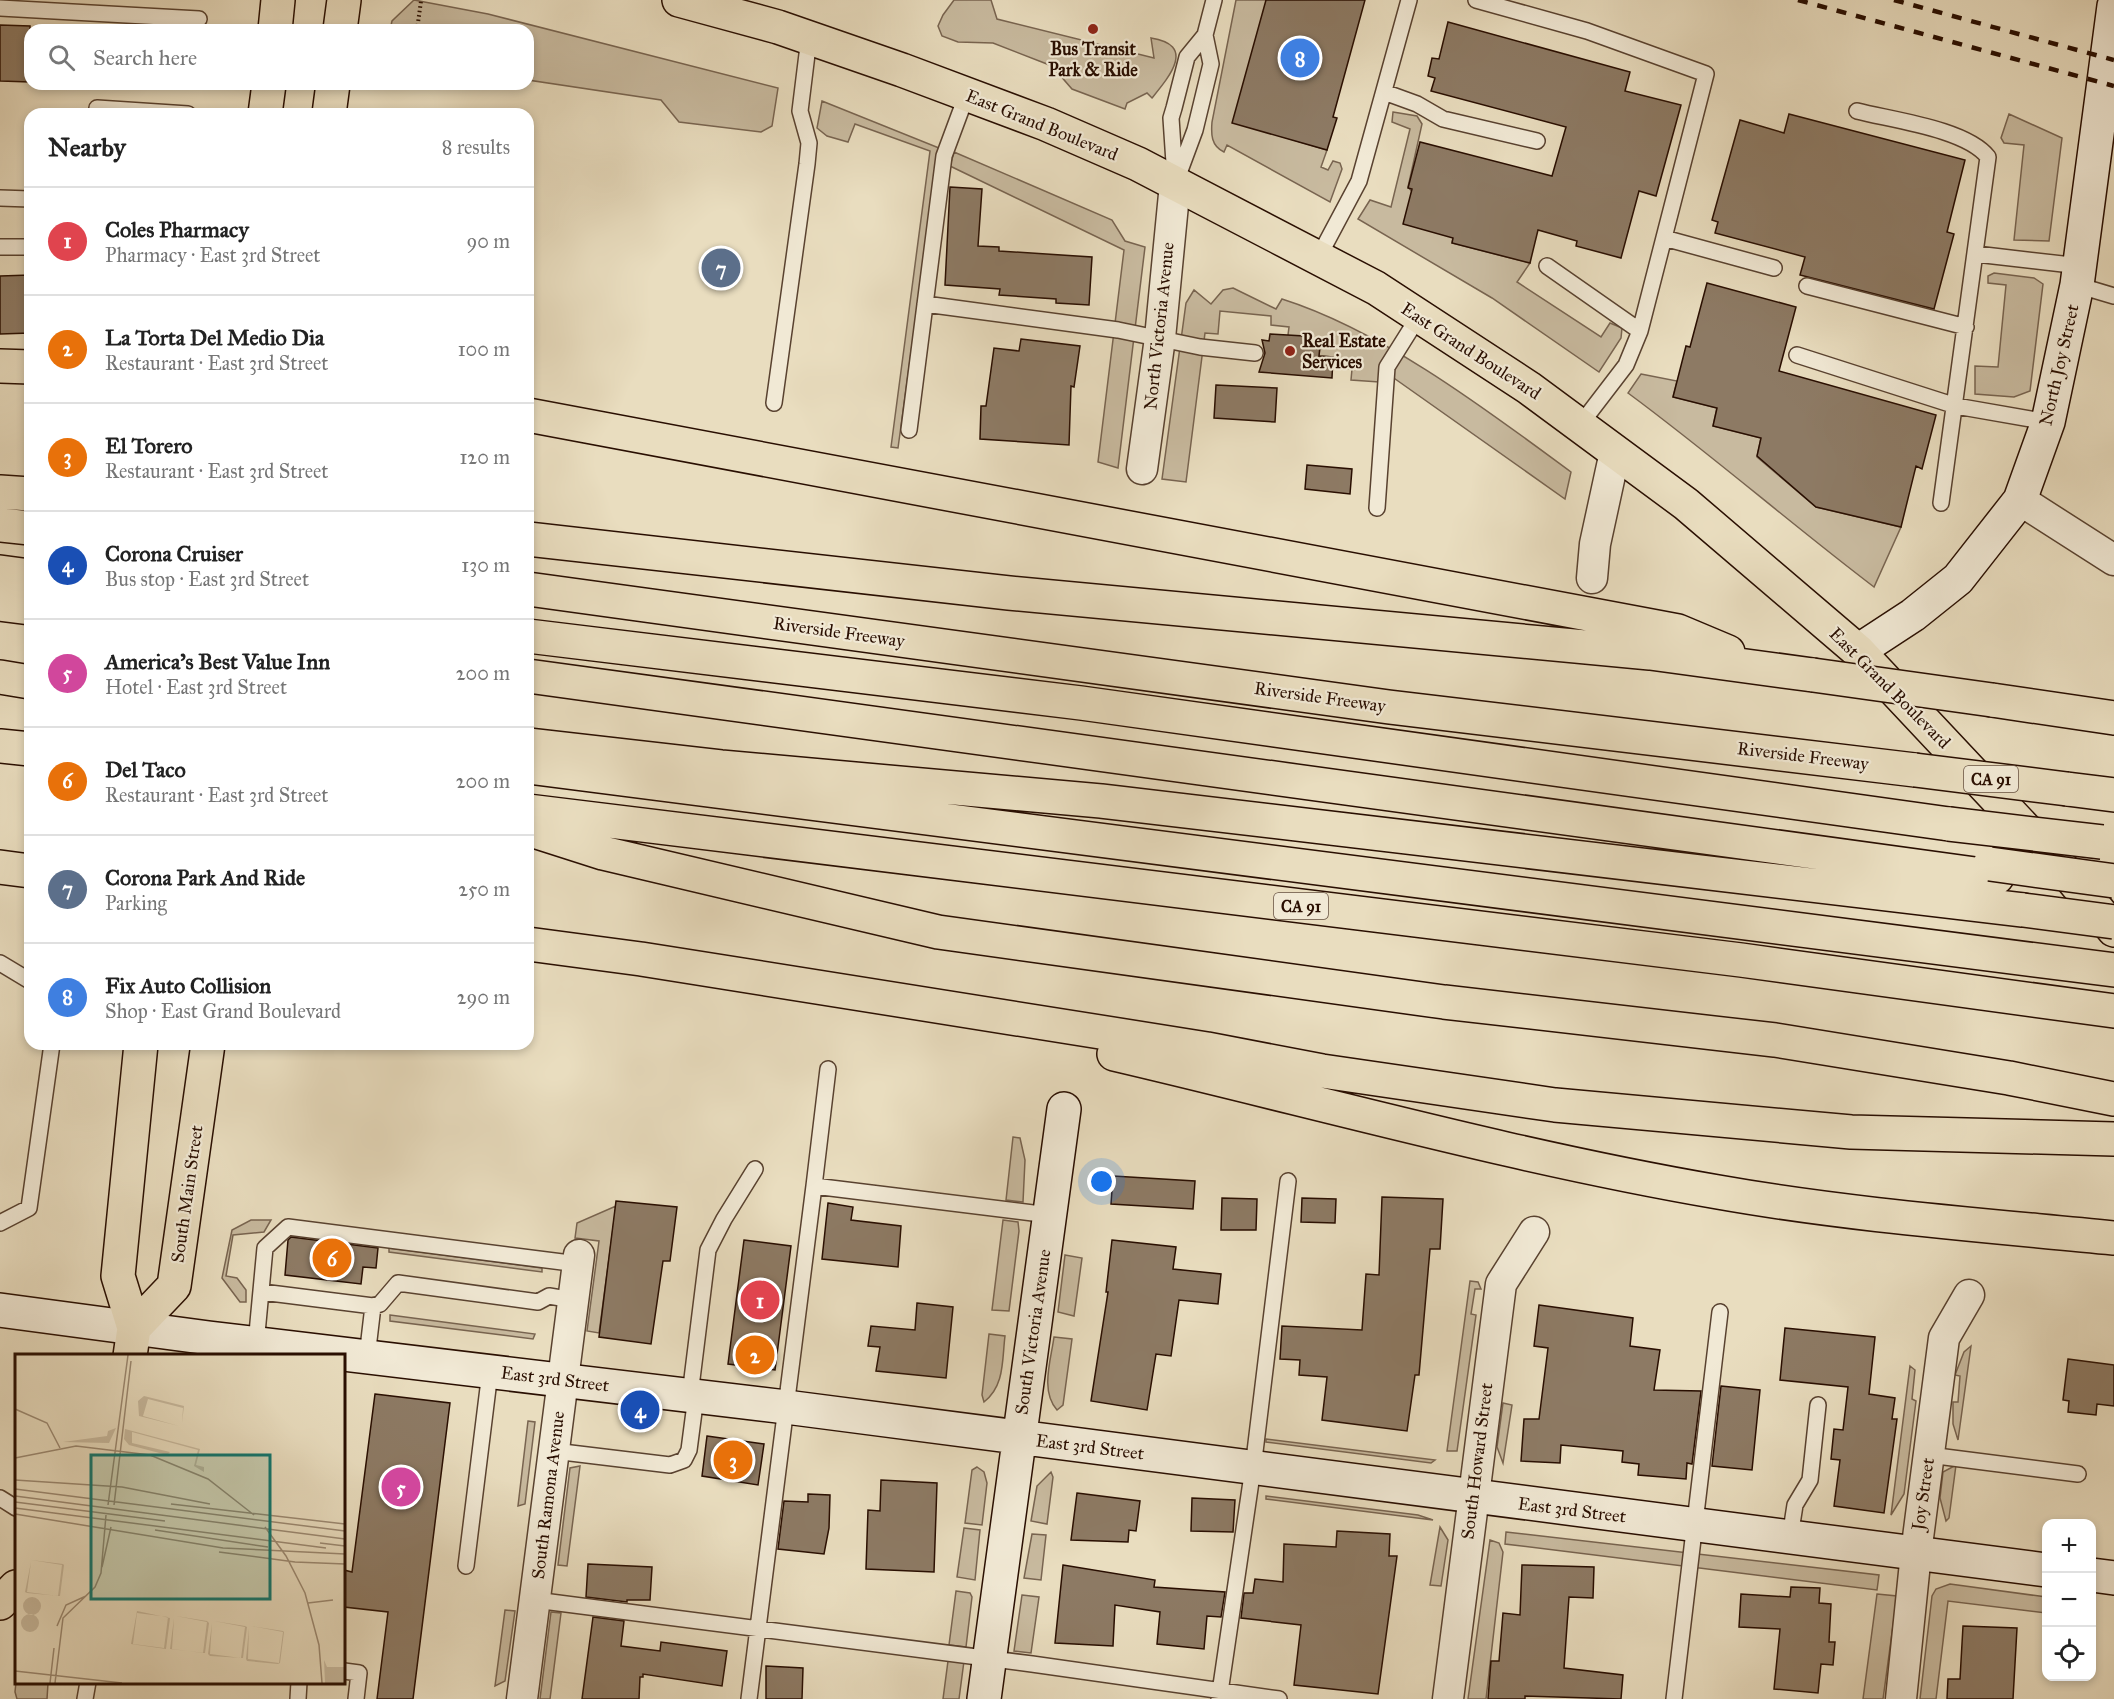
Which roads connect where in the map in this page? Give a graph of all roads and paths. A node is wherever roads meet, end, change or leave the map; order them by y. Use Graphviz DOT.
graph roads {
  1 [pos="279,0"];
  2 [pos="344,0"];
  3 [pos="679,0"];
  4 [pos="1214,0"];
  5 [pos="1409,0"];
  6 [pos="1476,0"];
  7 [pos="421,1"];
  8 [pos="2114,6"];
  9 [pos="0,8"];
  10 [pos="199,20"];
  11 [pos="276,24"];
  12 [pos="341,24"];
  13 [pos="418,24"];
  14 [pos="1205,35"];
  15 [pos="809,38"];
  16 [pos="268,90"];
  17 [pos="332,90"];
  18 [pos="1383,92"];
  19 [pos="967,94"];
  20 [pos="266,108"];
  21 [pos="330,108"];
  22 [pos="1857,111"];
  23 [pos="1537,141"];
  24 [pos="1175,184"];
  25 [pos="0,198"];
  26 [pos="24,199"];
  27 [pos="1664,238"];
  28 [pos="0,247"];
  29 [pos="24,247"];
  30 [pos="1976,254"];
  31 [pos="1318,258"];
  32 [pos="1547,266"];
  33 [pos="1774,268"];
  34 [pos="2078,276"];
  35 [pos="1807,286"];
  36 [pos="2114,296"];
  37 [pos="925,304"];
  38 [pos="1419,316"];
  39 [pos="1966,327"];
  40 [pos="1640,331"];
  41 [pos="1160,338"];
  42 [pos="1255,353"];
  43 [pos="1797,355"];
  44 [pos="0,366"];
  45 [pos="24,367"];
  46 [pos="774,403"];
  47 [pos="1956,406"];
  48 [pos="534,416"];
  49 [pos="2048,422"];
  50 [pos="1580,425"];
  51 [pos="909,430"];
  52 [pos="1615,452"];
  53 [pos="1142,469"];
  54 [pos="0,492"];
  55 [pos="24,494"];
  56 [pos="2020,500"];
  57 [pos="1941,503"];
  58 [pos="1377,508"];
  59 [pos="0,525"];
  60 [pos="24,527"];
  61 [pos="534,540"];
  62 [pos="2114,560"];
  63 [pos="0,572"];
  64 [pos="24,575"];
  65 [pos="1592,578"];
  66 [pos="534,590"];
  67 [pos="0,604"];
  68 [pos="24,607"];
  69 [pos="534,637"];
  70 [pos="1858,651"];
  71 [pos="1766,668"];
  72 [pos="0,677"];
  73 [pos="534,677"];
  74 [pos="24,680"];
  75 [pos="2114,718"];
  76 [pos="0,746"];
  77 [pos="534,746"];
  78 [pos="24,748"];
  79 [pos="534,768"];
  80 [pos="2114,795"];
  81 [pos="534,812"];
  82 [pos="534,831"];
  83 [pos="2108,842"];
  84 [pos="0,867"];
  85 [pos="24,870"];
  86 [pos="1994,870"];
  87 [pos="2114,881"];
  88 [pos="2114,894"];
  89 [pos="2114,922"];
  90 [pos="2114,930"];
  91 [pos="534,945"];
  92 [pos="0,963"];
  93 [pos="2114,970"];
  94 [pos="24,977"];
  95 [pos="867,995"];
  96 [pos="2114,1011"];
  97 [pos="51,1050"];
  98 [pos="140,1050"];
  99 [pos="207,1050"];
  100 [pos="828,1069"];
  101 [pos="2114,1100"];
  102 [pos="1064,1109"];
  103 [pos="2114,1139"];
  104 [pos="755,1170"];
  105 [pos="1288,1181"];
  106 [pos="814,1186"];
  107 [pos="1049,1215"];
  108 [pos="0,1223"];
  109 [pos="1534,1232"];
  110 [pos="2114,1238"];
  111 [pos="578,1259"];
  112 [pos="262,1292"];
  113 [pos="1969,1295"];
  114 [pos="573,1300"];
  115 [pos="373,1305"];
  116 [pos="0,1310"];
  117 [pos="1720,1312"];
  118 [pos="132,1342"];
  119 [pos="256,1344"];
  120 [pos="305,1353"];
  121 [pos="349,1356"];
  122 [pos="490,1372"];
  123 [pos="569,1381"];
  124 [pos="699,1399"];
  125 [pos="787,1404"];
  126 [pos="1818,1405"];
  127 [pos="1019,1438"];
  128 [pos="554,1452"];
  129 [pos="1929,1455"];
  130 [pos="1253,1468"];
  131 [pos="2078,1473"];
  132 [pos="1472,1497"];
  133 [pos="0,1498"];
  134 [pos="15,1507"];
  135 [pos="1696,1526"];
  136 [pos="1790,1538"];
  137 [pos="1916,1553"];
  138 [pos="466,1566"];
  139 [pos="2042,1569"];
  140 [pos="2096,1576"];
  141 [pos="2114,1578"];
  142 [pos="15,1588"];
  143 [pos="535,1600"];
  144 [pos="0,1603"];
  145 [pos="758,1629"];
  146 [pos="989,1659"];
  147 [pos="345,1671"];
  148 [pos="88,1684"];
  149 [pos="299,1684"];
  150 [pos="1220,1695"];
  151 [pos="86,1699"];
  152 [pos="298,1699"];
  153 [pos="356,1699"];
  154 [pos="522,1699"];
  155 [pos="749,1699"];
  156 [pos="984,1699"];
  157 [pos="1279,1699"];
  158 [pos="1448,1699"];
  159 [pos="1674,1699"];
  160 [pos="1901,1699"];
  1 -- 11 [label="main road"];
  2 -- 12 [label="main road"];
  3 -- 15 [label="main road, East Grand Boulevard"];
  4 -- 14 [label="lane"];
  5 -- 18 [label="lane"];
  6 -- 27 [label="lane"];
  7 -- 13 [label="path"];
  8 -- 34 [label="street, North Joy Street"];
  9 -- 10 [label="lane"];
  14 -- 24 [label="lane"];
  14 -- 24 [label="lane"];
  15 -- 19 [label="main road, East Grand Boulevard"];
  15 -- 46 [label="lane"];
  16 -- 20 [label="main road"];
  17 -- 21 [label="main road"];
  18 -- 23 [label="lane"];
  18 -- 31 [label="lane"];
  19 -- 24 [label="main road, East Grand Boulevard"];
  19 -- 37 [label="lane"];
  22 -- 30 [label="lane"];
  24 -- 31 [label="main road, East Grand Boulevard"];
  24 -- 41 [label="street, North Victoria Avenue"];
  25 -- 26 [label="lane"];
  27 -- 33 [label="lane"];
  27 -- 40 [label="lane"];
  28 -- 29 [label="lane"];
  30 -- 34 [label="lane"];
  30 -- 39 [label="lane"];
  31 -- 38 [label="main road, East Grand Boulevard"];
  32 -- 40 [label="lane"];
  34 -- 36 [label="lane"];
  34 -- 49 [label="street, North Joy Street"];
  35 -- 39 [label="lane"];
  37 -- 41 [label="lane"];
  37 -- 51 [label="lane"];
  38 -- 50 [label="main road, East Grand Boulevard"];
  38 -- 58 [label="lane"];
  39 -- 47 [label="lane"];
  40 -- 50 [label="lane"];
  41 -- 42 [label="lane"];
  41 -- 53 [label="street, North Victoria Avenue"];
  43 -- 47 [label="lane"];
  44 -- 45 [label="main road"];
  47 -- 49 [label="lane"];
  47 -- 57 [label="lane"];
  48 -- 71 [label="main road"];
  49 -- 56 [label="street, North Joy Street"];
  50 -- 52 [label="main road, East Grand Boulevard"];
  52 -- 65 [label="street"];
  52 -- 70 [label="main road, East Grand Boulevard"];
  54 -- 55 [label="main road"];
  56 -- 62 [label="street"];
  56 -- 70 [label="street, North Joy Street"];
  59 -- 60 [label="main road"];
  61 -- 71 [label="main road"];
  63 -- 64 [label="main road"];
  66 -- 80 [label="main road, Riverside Freeway / CA 91, bridge"];
  67 -- 68 [label="main road"];
  69 -- 83 [label="main road, bridge"];
  70 -- 90 [label="main road, East Grand Boulevard"];
  71 -- 75 [label="main road, bridge"];
  72 -- 74 [label="main road"];
  73 -- 86 [label="main road"];
  76 -- 78 [label="main road"];
  77 -- 89 [label="main road, bridge"];
  79 -- 93 [label="main road"];
  81 -- 96 [label="main road, CA 91"];
  82 -- 101 [label="main road"];
  84 -- 85 [label="main road"];
  86 -- 87 [label="main road, bridge"];
  86 -- 88 [label="main road"];
  91 -- 95 [label="main road"];
  92 -- 94 [label="lane"];
  95 -- 103 [label="main road"];
  95 -- 110 [label="main road"];
  97 -- 108 [label="lane"];
  98 -- 118 [label="main road"];
  99 -- 118 [label="main road, South Main Street"];
  100 -- 106 [label="lane"];
  102 -- 107 [label="street, South Victoria Avenue"];
  104 -- 124 [label="lane"];
  105 -- 130 [label="lane"];
  106 -- 107 [label="lane"];
  106 -- 125 [label="lane"];
  107 -- 127 [label="street, South Victoria Avenue"];
  109 -- 132 [label="street, South Howard Street"];
  111 -- 112 [label="lane"];
  111 -- 114 [label="street, South Ramona Avenue"];
  112 -- 115 [label="lane"];
  112 -- 119 [label="lane"];
  113 -- 129 [label="street, Joy Street"];
  114 -- 115 [label="lane"];
  114 -- 123 [label="street, South Ramona Avenue"];
  115 -- 121 [label="lane"];
  116 -- 118 [label="street, East 3rd Street"];
  117 -- 135 [label="lane"];
  118 -- 119 [label="street, East 3rd Street"];
  119 -- 120 [label="street, East 3rd Street"];
  121 -- 122 [label="street, East 3rd Street"];
  122 -- 123 [label="street, East 3rd Street"];
  122 -- 138 [label="lane"];
  123 -- 124 [label="street"];
  123 -- 128 [label="street, South Ramona Avenue"];
  124 -- 125 [label="street"];
  124 -- 128 [label="lane"];
  125 -- 127 [label="street, East 3rd Street"];
  125 -- 145 [label="lane"];
  126 -- 136 [label="lane"];
  127 -- 130 [label="street, East 3rd Street"];
  127 -- 146 [label="street, South Victoria Avenue"];
  128 -- 143 [label="street, South Ramona Avenue"];
  129 -- 131 [label="lane"];
  129 -- 137 [label="street, Joy Street"];
  130 -- 132 [label="street, East 3rd Street"];
  130 -- 150 [label="lane"];
  132 -- 135 [label="street, East 3rd Street"];
  132 -- 158 [label="street, South Howard Street"];
  133 -- 134 [label="lane"];
  135 -- 136 [label="street, East 3rd Street"];
  135 -- 159 [label="lane"];
  136 -- 137 [label="street, East 3rd Street"];
  137 -- 139 [label="street, East 3rd Street"];
  137 -- 160 [label="street, Joy Street"];
  140 -- 141 [label="street"];
  142 -- 144 [label="main road"];
  143 -- 145 [label="lane"];
  143 -- 154 [label="street, South Ramona Avenue"];
  145 -- 146 [label="lane"];
  145 -- 155 [label="lane"];
  146 -- 150 [label="lane"];
  146 -- 156 [label="street, South Victoria Avenue"];
  147 -- 153 [label="lane"];
  148 -- 151 [label="lane"];
  149 -- 152 [label="lane"];
  150 -- 157 [label="lane"];
}
